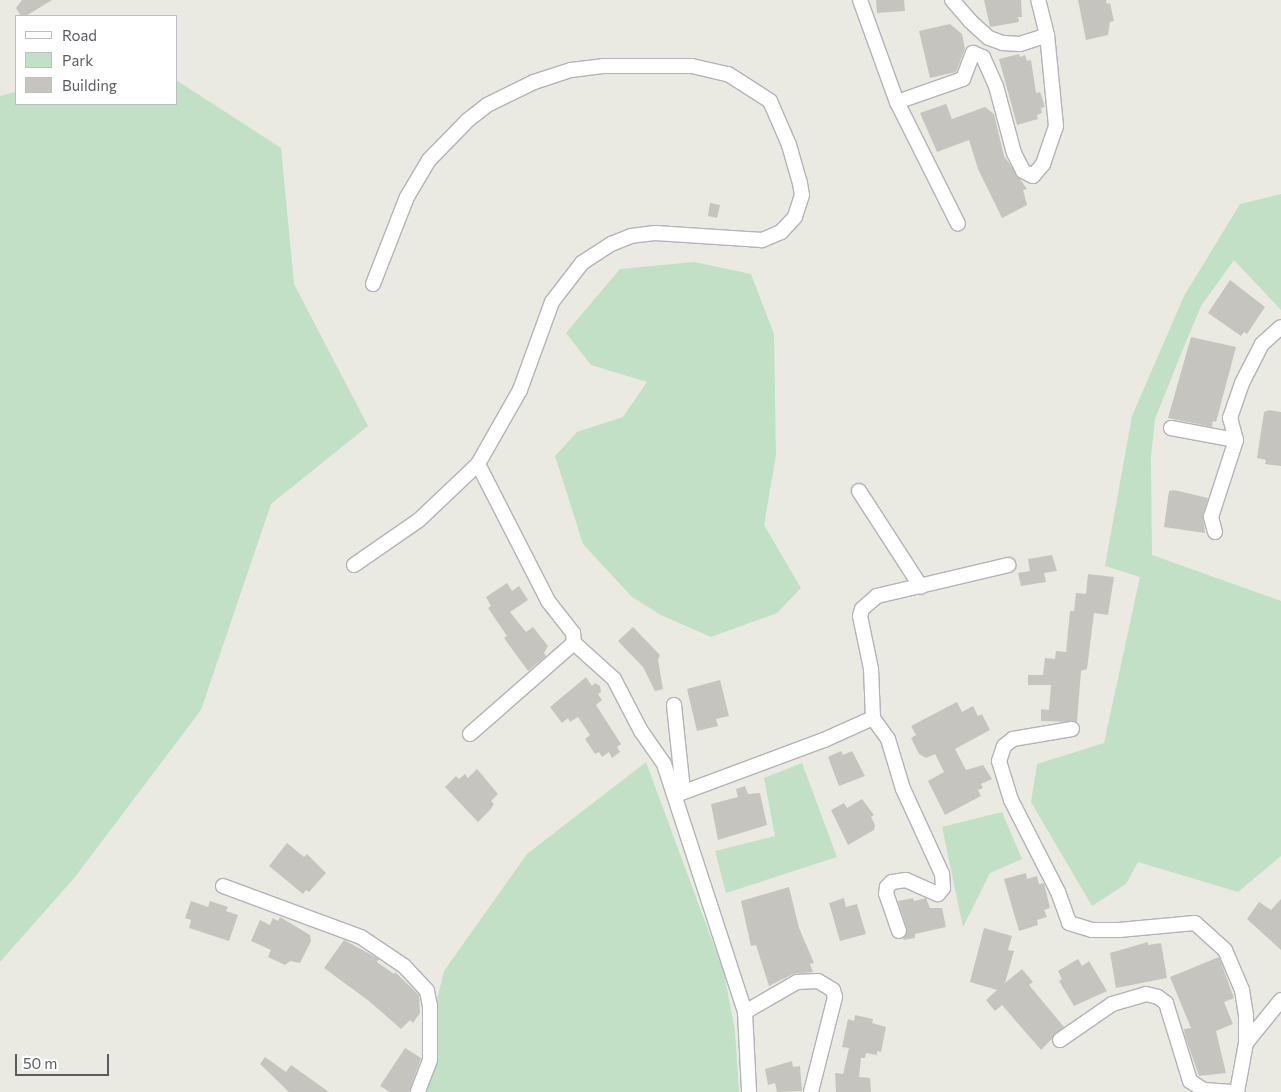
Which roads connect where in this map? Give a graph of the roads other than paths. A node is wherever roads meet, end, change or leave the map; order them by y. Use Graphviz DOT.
graph roads {
  1 [pos="860,0"];
  2 [pos="952,0"];
  3 [pos="1038,0"];
  4 [pos="1047,35"];
  5 [pos="896,102"];
  6 [pos="958,224"];
  7 [pos="373,284"];
  8 [pos="1281,327"];
  9 [pos="1171,428"];
  10 [pos="1236,440"];
  11 [pos="478,464"];
  12 [pos="859,492"];
  13 [pos="1215,532"];
  14 [pos="354,565"];
  15 [pos="1008,565"];
  16 [pos="921,587"];
  17 [pos="574,643"];
  18 [pos="674,704"];
  19 [pos="873,718"];
  20 [pos="1072,729"];
  21 [pos="470,734"];
  22 [pos="679,793"];
  23 [pos="223,886"];
  24 [pos="899,932"];
  25 [pos="1281,1000"];
  26 [pos="744,1012"];
  27 [pos="1060,1040"];
  28 [pos="1246,1043"];
  29 [pos="418,1092"];
  30 [pos="749,1092"];
  31 [pos="811,1092"];
  32 [pos="1233,1092"];
  33 [pos="1237,1092"];
  1 -- 5 [label="street"];
  2 -- 4 [label="street"];
  3 -- 4 [label="street"];
  4 -- 5 [label="street"];
  5 -- 6 [label="street"];
  7 -- 11 [label="street"];
  8 -- 10 [label="street"];
  9 -- 10 [label="street"];
  10 -- 13 [label="street"];
  11 -- 14 [label="street"];
  11 -- 17 [label="street"];
  12 -- 16 [label="street"];
  15 -- 16 [label="street"];
  16 -- 19 [label="street"];
  17 -- 21 [label="street"];
  17 -- 22 [label="street"];
  18 -- 22 [label="street"];
  19 -- 22 [label="street"];
  19 -- 24 [label="street"];
  20 -- 28 [label="street"];
  22 -- 26 [label="street"];
  23 -- 29 [label="street"];
  25 -- 28 [label="street"];
  26 -- 30 [label="street"];
  26 -- 31 [label="street"];
  27 -- 32 [label="street"];
  28 -- 33 [label="street"];
}
